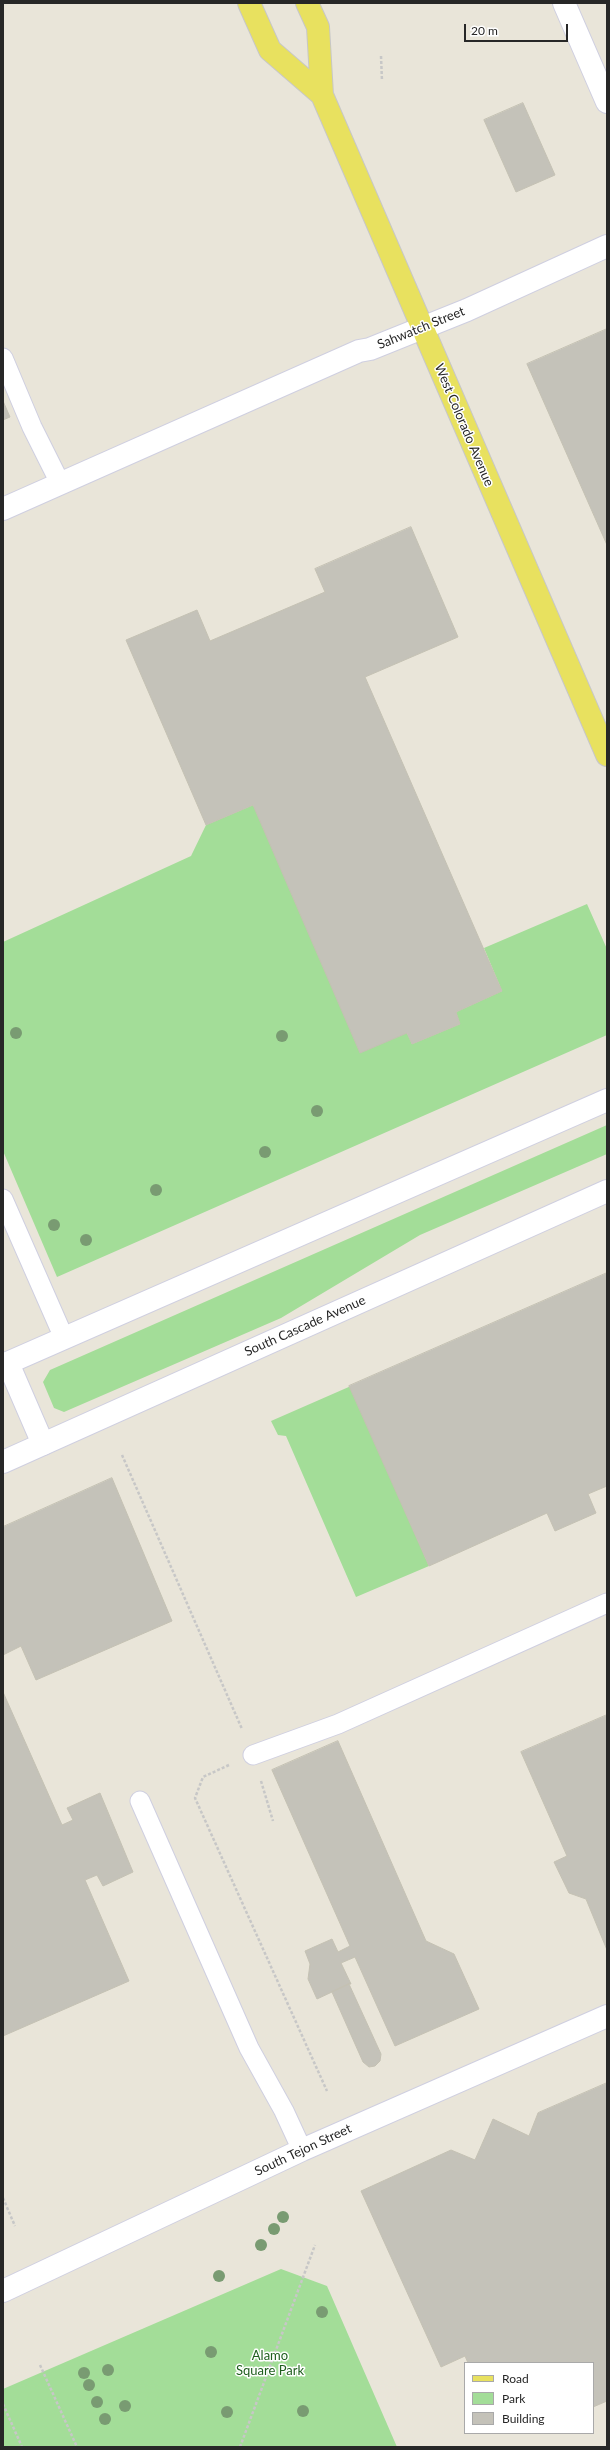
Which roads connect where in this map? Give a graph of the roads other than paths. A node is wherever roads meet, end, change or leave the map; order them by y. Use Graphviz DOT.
graph roads {
  1 [pos="249,3"];
  2 [pos="307,3"];
  3 [pos="564,3"];
  4 [pos="322,95"];
  5 [pos="607,102"];
  6 [pos="607,246"];
  7 [pos="423,328"];
  8 [pos="3,358"];
  9 [pos="60,483"];
  10 [pos="3,509"];
  11 [pos="607,755"];
  12 [pos="607,1100"];
  13 [pos="607,1191"];
  14 [pos="3,1199"];
  15 [pos="64,1338"];
  16 [pos="5,1364"];
  17 [pos="43,1444"];
  18 [pos="3,1462"];
  19 [pos="607,1603"];
  20 [pos="253,1755"];
  21 [pos="140,1801"];
  22 [pos="607,2016"];
  23 [pos="302,2150"];
  24 [pos="3,2291"];
  1 -- 4 [label="main road, West Colorado Avenue"];
  2 -- 4 [label="main road, West Colorado Avenue"];
  3 -- 5 [label="street"];
  4 -- 7 [label="main road, West Colorado Avenue"];
  6 -- 7 [label="street, Sahwatch Street"];
  7 -- 9 [label="street, Sahwatch Street"];
  7 -- 11 [label="main road, West Colorado Avenue"];
  8 -- 9 [label="lane"];
  9 -- 10 [label="street, Sahwatch Street"];
  12 -- 15 [label="street"];
  13 -- 17 [label="street, South Cascade Avenue"];
  14 -- 15 [label="lane"];
  15 -- 16 [label="street"];
  16 -- 17 [label="street"];
  17 -- 18 [label="street, South Cascade Avenue"];
  19 -- 20 [label="lane"];
  21 -- 23 [label="lane"];
  22 -- 23 [label="street, South Tejon Street"];
  23 -- 24 [label="street, South Tejon Street"];
}
